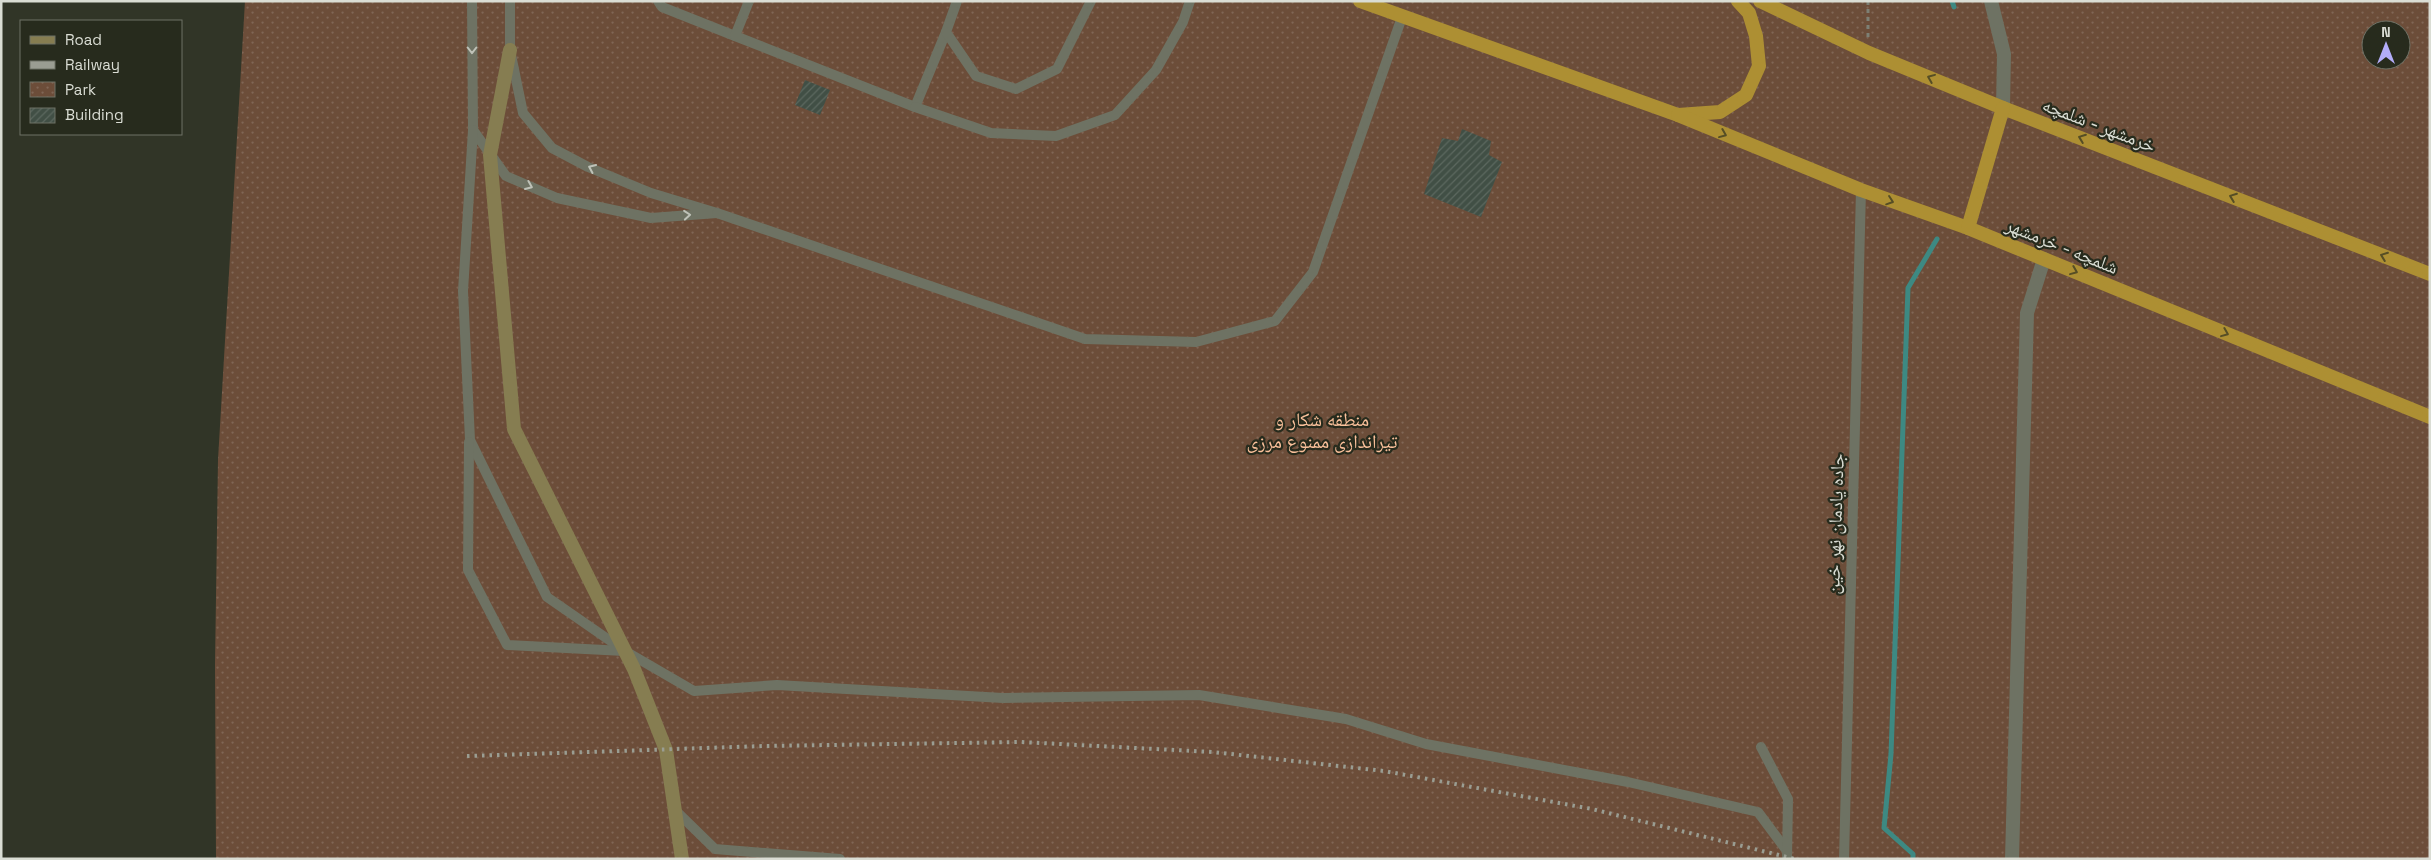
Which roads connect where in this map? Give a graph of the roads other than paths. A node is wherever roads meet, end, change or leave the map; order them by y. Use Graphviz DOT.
graph roads {
  1 [pos="472,1"];
  2 [pos="510,1"];
  3 [pos="658,1"];
  4 [pos="749,1"];
  5 [pos="957,1"];
  6 [pos="1091,1"];
  7 [pos="1190,1"];
  8 [pos="1360,1"];
  9 [pos="1738,1"];
  10 [pos="1760,1"];
  11 [pos="1991,1"];
  12 [pos="1402,17"];
  13 [pos="946,32"];
  14 [pos="735,36"];
  15 [pos="510,50"];
  16 [pos="915,107"];
  17 [pos="2004,108"];
  18 [pos="1678,115"];
  19 [pos="473,130"];
  20 [pos="490,155"];
  21 [pos="1861,190"];
  22 [pos="716,213"];
  23 [pos="1968,228"];
  24 [pos="2044,259"];
  25 [pos="2430,274"];
  26 [pos="2430,418"];
  27 [pos="470,440"];
  28 [pos="625,651"];
  29 [pos="1761,747"];
  30 [pos="674,809"];
  31 [pos="1787,855"];
  32 [pos="685,857"];
  33 [pos="840,859"];
  34 [pos="1844,859"];
  35 [pos="2012,859"];
  1 -- 19 [label="lane, one-way"];
  2 -- 15 [label="lane"];
  3 -- 14 [label="lane"];
  4 -- 14 [label="lane"];
  5 -- 13 [label="lane"];
  6 -- 13 [label="lane"];
  7 -- 16 [label="lane"];
  8 -- 12 [label="highway, شلمچه - خرمشهر"];
  9 -- 18 [label="highway"];
  17 -- 10 [label="highway, خرمشهر - شلمچه, one-way"];
  11 -- 17 [label="street"];
  12 -- 18 [label="highway, شلمچه - خرمشهر"];
  12 -- 22 [label="lane"];
  13 -- 16 [label="lane"];
  14 -- 16 [label="lane"];
  15 -- 20 [label="main road"];
  22 -- 15 [label="lane, one-way"];
  17 -- 23 [label="highway"];
  25 -- 17 [label="highway, خرمشهر - شلمچه, one-way"];
  18 -- 21 [label="highway, شلمچه - خرمشهر, one-way"];
  19 -- 20 [label="lane"];
  19 -- 27 [label="lane"];
  20 -- 22 [label="lane, one-way"];
  20 -- 28 [label="main road"];
  21 -- 23 [label="highway, شلمچه - خرمشهر, one-way"];
  21 -- 34 [label="lane, جاده یادمان نهر خین"];
  23 -- 24 [label="highway, شلمچه - خرمشهر"];
  24 -- 26 [label="highway, شلمچه - خرمشهر, one-way"];
  24 -- 35 [label="street"];
  27 -- 28 [label="lane"];
  27 -- 28 [label="lane"];
  28 -- 30 [label="main road"];
  28 -- 31 [label="lane"];
  29 -- 31 [label="lane"];
  30 -- 32 [label="main road"];
  30 -- 33 [label="lane"];
}
